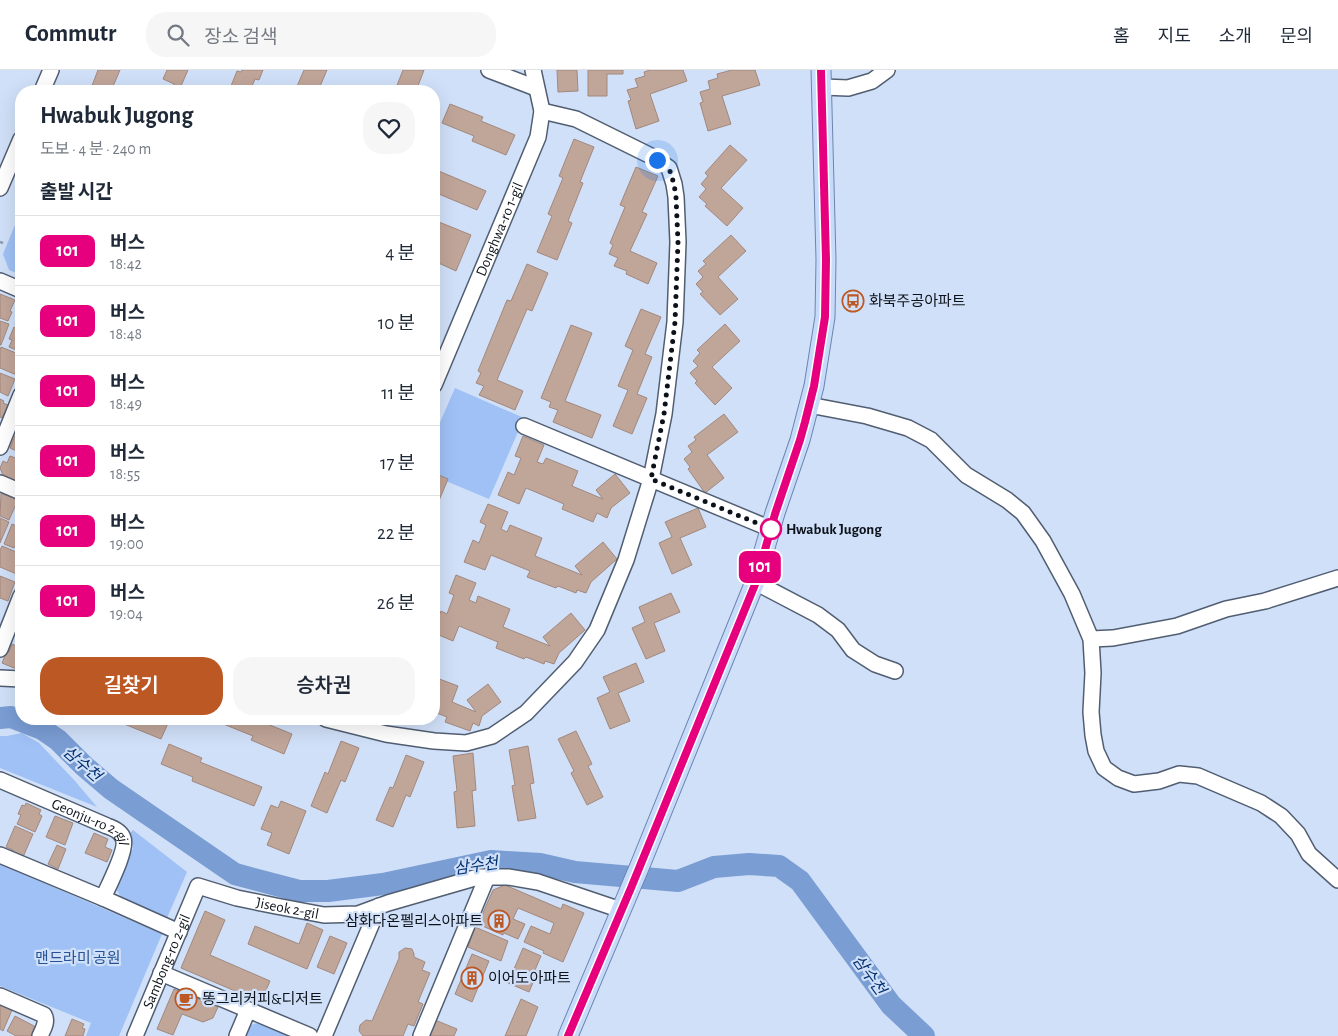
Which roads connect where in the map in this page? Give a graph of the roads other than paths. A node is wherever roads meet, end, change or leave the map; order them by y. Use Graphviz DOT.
graph roads {
  1 [pos="51,70"];
  2 [pos="489,70"];
  3 [pos="533,70"];
  4 [pos="887,70"];
  5 [pos="822,78"];
  6 [pos="45,85"];
  7 [pos="536,88"];
  8 [pos="542,111"];
  9 [pos="15,153"];
  10 [pos="0,188"];
  11 [pos="0,281"];
  12 [pos="15,287"];
  13 [pos="440,371"];
  14 [pos="809,405"];
  15 [pos="15,410"];
  16 [pos="524,426"];
  17 [pos="0,447"];
  18 [pos="651,479"];
  19 [pos="0,483"];
  20 [pos="15,489"];
  21 [pos="771,529"];
  22 [pos="1338,578"];
  23 [pos="756,582"];
  24 [pos="15,611"];
  25 [pos="1091,639"];
  26 [pos="0,649"];
  27 [pos="895,671"];
  28 [pos="0,678"];
  29 [pos="15,679"];
  30 [pos="350,725"];
  31 [pos="0,780"];
  32 [pos="0,856"];
  33 [pos="487,877"];
  34 [pos="1338,880"];
  35 [pos="198,886"];
  36 [pos="102,898"];
  37 [pos="379,906"];
  38 [pos="623,906"];
  39 [pos="179,932"];
  40 [pos="162,973"];
  41 [pos="0,996"];
  42 [pos="248,1010"];
  43 [pos="40,1036"];
  44 [pos="135,1036"];
  45 [pos="237,1036"];
  46 [pos="310,1036"];
  47 [pos="324,1036"];
  48 [pos="421,1036"];
  49 [pos="568,1036"];
  1 -- 6 [label="street"];
  2 -- 7 [label="street"];
  3 -- 7 [label="street, Donghwa-ro 1-gil"];
  4 -- 5 [label="street"];
  5 -- 14 [label="main road"];
  7 -- 8 [label="street, Donghwa-ro 1-gil"];
  8 -- 13 [label="street, Donghwa-ro 1-gil"];
  8 -- 18 [label="street"];
  9 -- 10 [label="street"];
  11 -- 12 [label="street"];
  14 -- 21 [label="main road"];
  14 -- 25 [label="street"];
  15 -- 17 [label="street"];
  16 -- 18 [label="street"];
  18 -- 21 [label="street"];
  18 -- 30 [label="street"];
  19 -- 20 [label="street"];
  21 -- 23 [label="main road"];
  22 -- 25 [label="street"];
  23 -- 27 [label="street"];
  23 -- 38 [label="main road"];
  24 -- 26 [label="street"];
  25 -- 34 [label="street"];
  28 -- 29 [label="street"];
  31 -- 36 [label="street, Geonju-ro 2-gil"];
  32 -- 36 [label="street"];
  33 -- 37 [label="street, Jiseok 2-gil"];
  33 -- 38 [label="street, Jiseok 2-gil"];
  33 -- 48 [label="street"];
  35 -- 37 [label="street, Jiseok 2-gil"];
  35 -- 39 [label="street, Sambong-ro 2-gil"];
  36 -- 39 [label="street"];
  37 -- 47 [label="street"];
  38 -- 49 [label="main road"];
  39 -- 40 [label="street, Sambong-ro 2-gil"];
  40 -- 42 [label="street"];
  40 -- 44 [label="street, Sambong-ro 2-gil"];
  41 -- 43 [label="street"];
  42 -- 45 [label="street"];
  42 -- 46 [label="street"];
}
